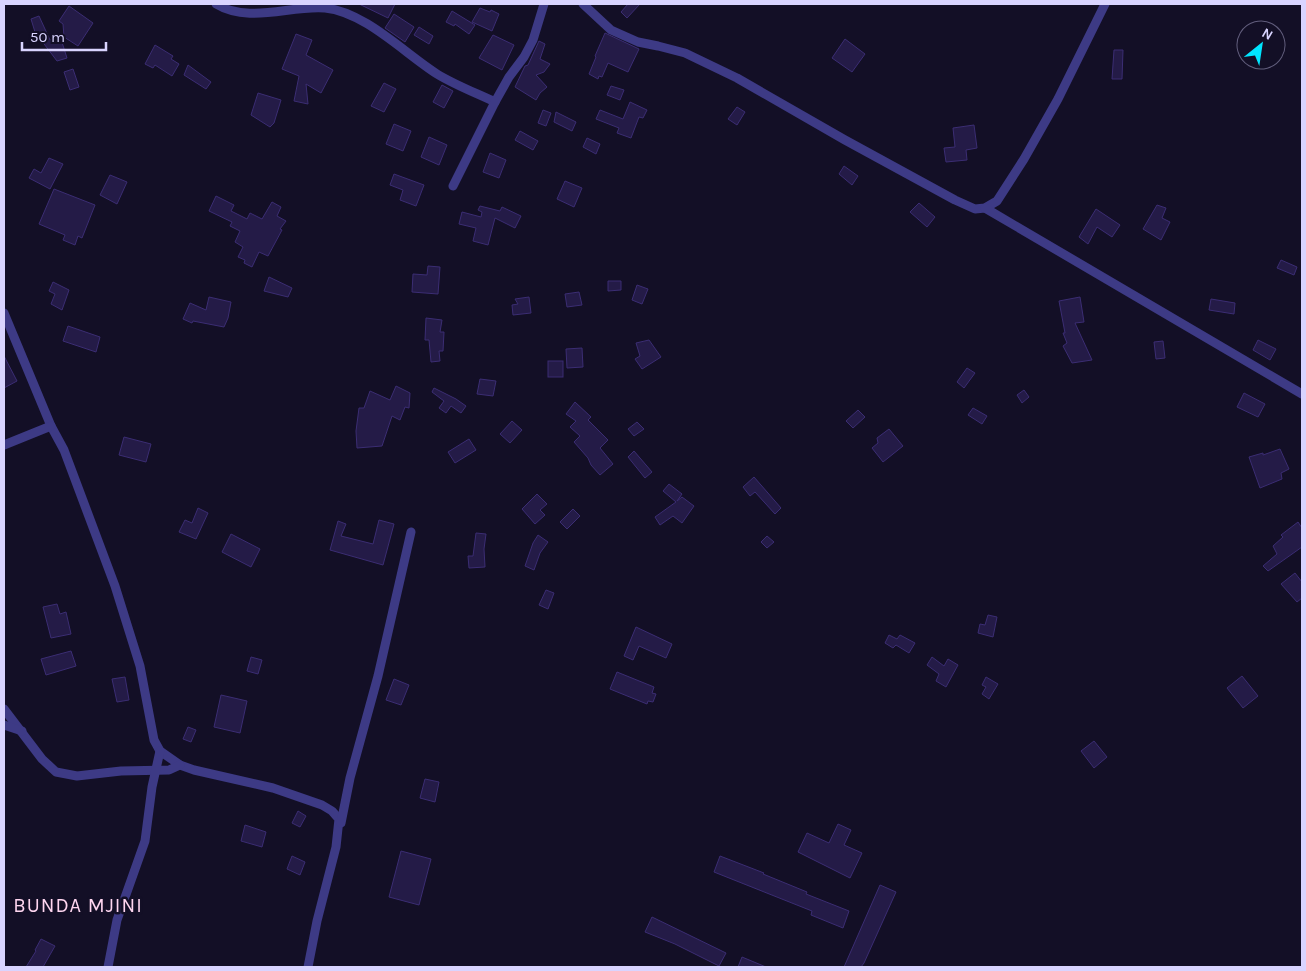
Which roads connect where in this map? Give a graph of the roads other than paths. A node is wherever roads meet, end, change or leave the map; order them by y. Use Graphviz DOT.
graph roads {
  1 [pos="216,4"];
  2 [pos="544,4"];
  3 [pos="583,4"];
  4 [pos="1105,4"];
  5 [pos="496,102"];
  6 [pos="453,186"];
  7 [pos="985,208"];
  8 [pos="4,313"];
  9 [pos="1302,394"];
  10 [pos="51,426"];
  11 [pos="4,444"];
  12 [pos="410,532"];
  13 [pos="4,709"];
  14 [pos="4,725"];
  15 [pos="22,731"];
  16 [pos="160,752"];
  17 [pos="180,765"];
  18 [pos="156,771"];
  19 [pos="337,841"];
  20 [pos="108,967"];
  21 [pos="308,967"];
  1 -- 5 [label="street"];
  2 -- 5 [label="street"];
  3 -- 7 [label="street"];
  4 -- 7 [label="street"];
  5 -- 6 [label="street"];
  7 -- 9 [label="street"];
  8 -- 10 [label="street"];
  10 -- 11 [label="street"];
  10 -- 16 [label="street"];
  12 -- 19 [label="street"];
  13 -- 15 [label="street"];
  14 -- 15 [label="street"];
  15 -- 18 [label="street"];
  16 -- 17 [label="street"];
  16 -- 18 [label="street"];
  17 -- 18 [label="street"];
  17 -- 19 [label="street"];
  18 -- 20 [label="street"];
  19 -- 21 [label="street"];
}
